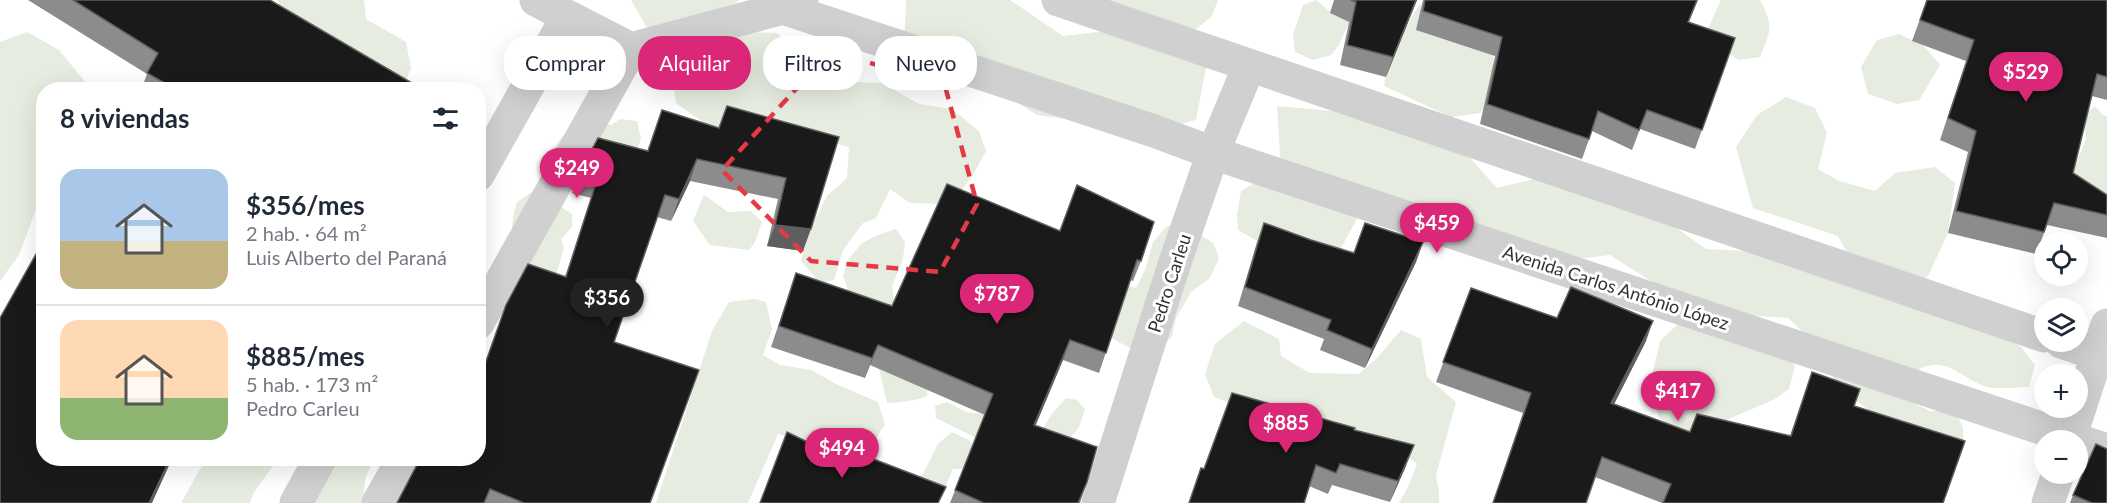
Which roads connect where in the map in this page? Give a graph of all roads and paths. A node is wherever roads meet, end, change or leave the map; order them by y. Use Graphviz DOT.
graph roads {
  1 [pos="536,0"];
  2 [pos="1058,0"];
  3 [pos="793,4"];
  4 [pos="567,16"];
  5 [pos="631,49"];
  6 [pos="1249,66"];
  7 [pos="1213,153"];
  8 [pos="486,161"];
  9 [pos="486,309"];
  10 [pos="2034,333"];
  11 [pos="2088,345"];
  12 [pos="2104,346"];
  13 [pos="2042,430"];
  14 [pos="2072,430"];
  15 [pos="2088,444"];
  16 [pos="2107,450"];
  17 [pos="316,466"];
  18 [pos="399,466"];
  19 [pos="2055,484"];
  20 [pos="296,503"];
  21 [pos="378,503"];
  22 [pos="1098,503"];
  23 [pos="2048,503"];
  1 -- 4 [label="street"];
  2 -- 6 [label="street"];
  3 -- 5 [label="street"];
  3 -- 7 [label="street, Avenida Carlos António López"];
  4 -- 5 [label="street"];
  4 -- 8 [label="street"];
  5 -- 9 [label="street"];
  6 -- 7 [label="street, Pedro Carleu"];
  6 -- 10 [label="street"];
  7 -- 13 [label="street, Avenida Carlos António López"];
  7 -- 22 [label="street, Pedro Carleu"];
  11 -- 12 [label="street"];
  12 -- 14 [label="street"];
  15 -- 16 [label="street, Avenida Carlos António López"];
  17 -- 20 [label="street"];
  18 -- 21 [label="street"];
  19 -- 23 [label="street"];
}
